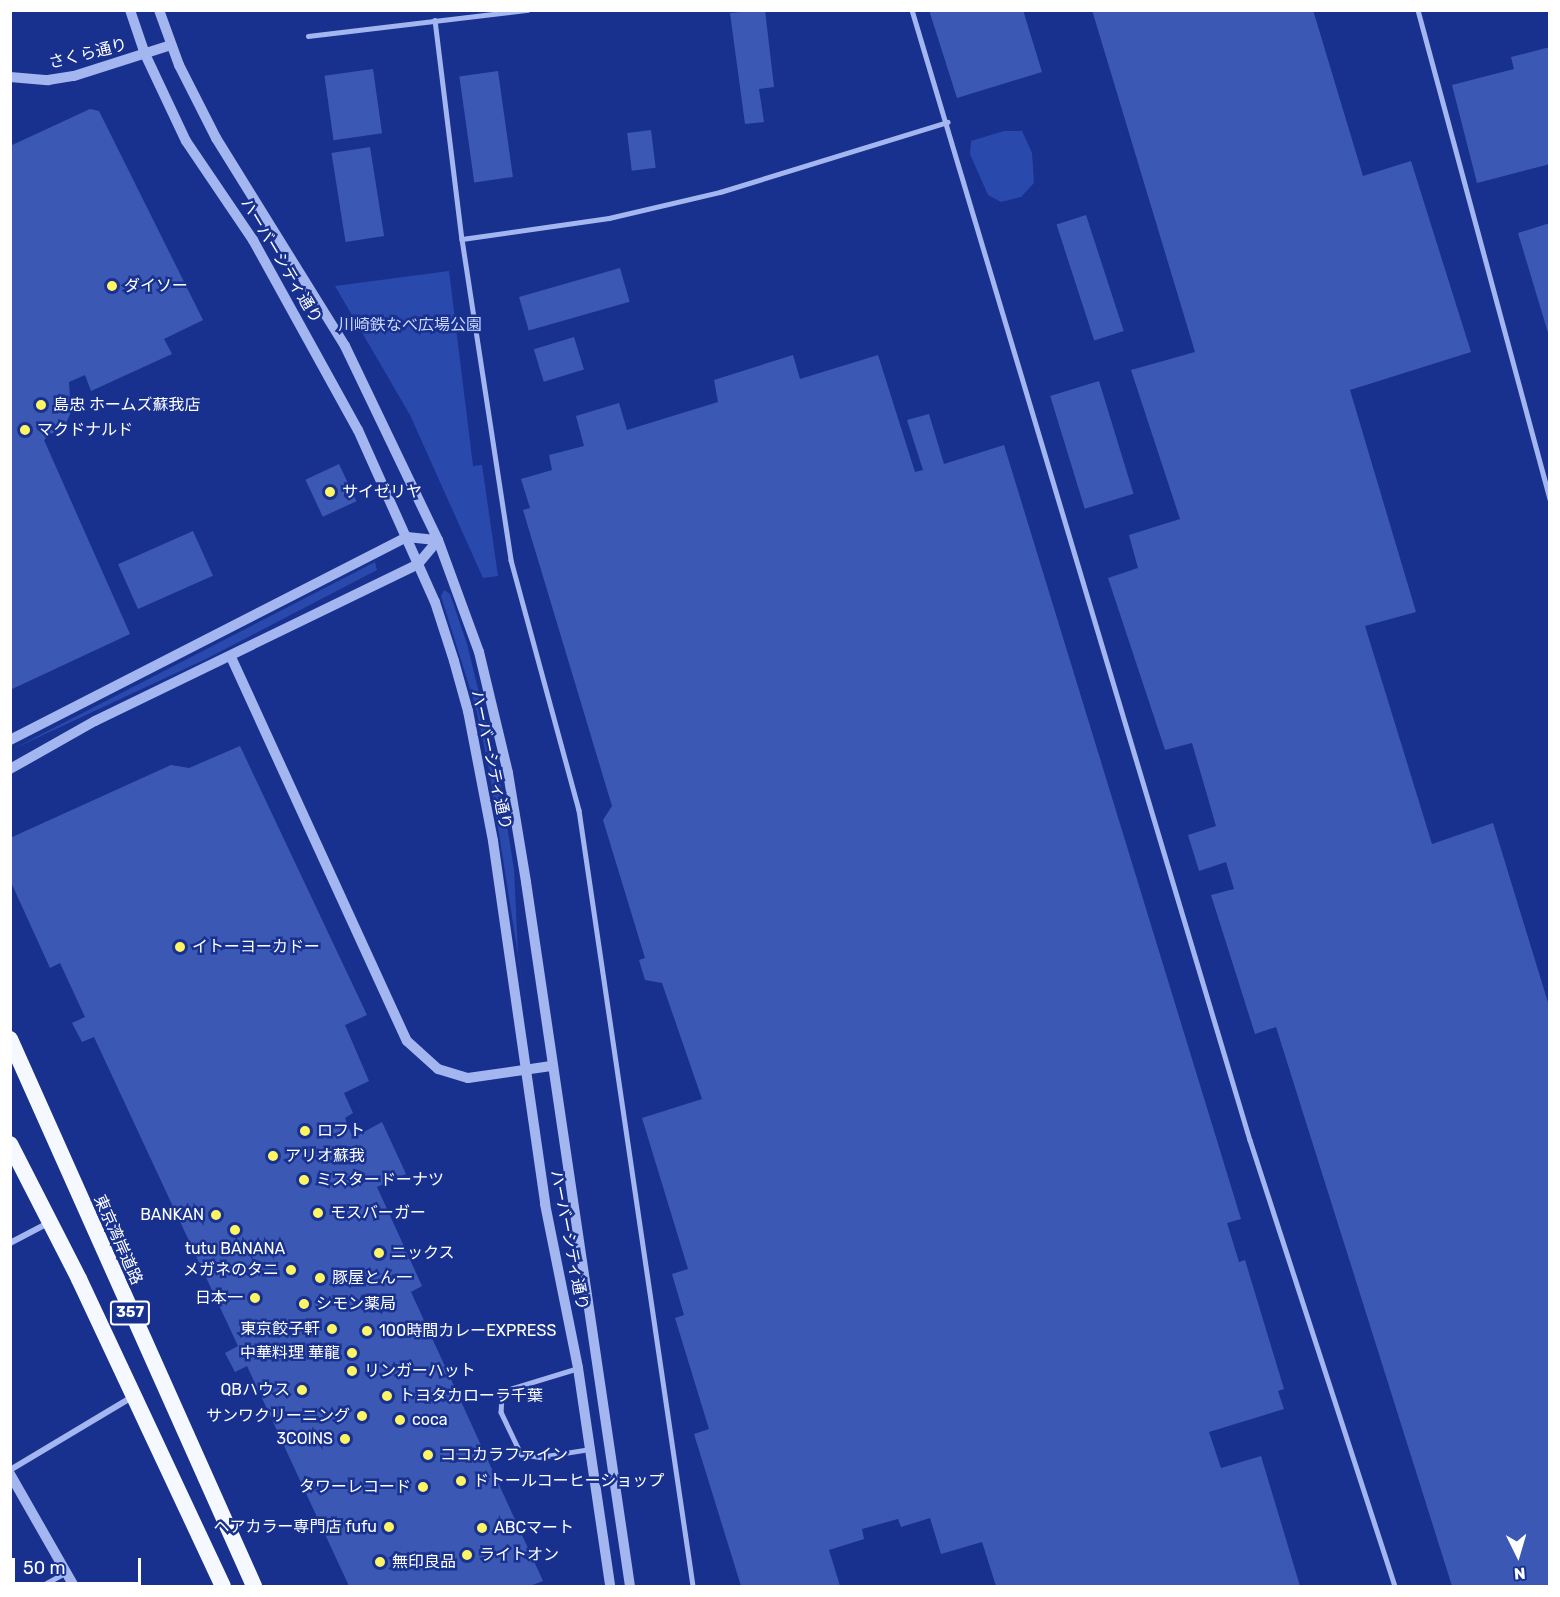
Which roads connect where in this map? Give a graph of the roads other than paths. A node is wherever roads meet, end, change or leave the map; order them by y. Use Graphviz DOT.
graph roads {
  1 [pos="130,10"];
  2 [pos="159,10"];
  3 [pos="527,10"];
  4 [pos="912,10"];
  5 [pos="1418,10"];
  6 [pos="435,20"];
  7 [pos="308,36"];
  8 [pos="171,45"];
  9 [pos="145,54"];
  10 [pos="10,77"];
  11 [pos="947,122"];
  12 [pos="462,239"];
  13 [pos="1550,500"];
  14 [pos="407,537"];
  15 [pos="438,540"];
  16 [pos="418,564"];
  17 [pos="231,657"];
  18 [pos="10,740"];
  19 [pos="10,769"];
  20 [pos="10,1039"];
  21 [pos="551,1066"];
  22 [pos="526,1071"];
  23 [pos="10,1144"];
  24 [pos="50,1222"];
  25 [pos="10,1243"];
  26 [pos="578,1368"];
  27 [pos="132,1397"];
  28 [pos="590,1449"];
  29 [pos="10,1472"];
  30 [pos="66,1572"];
  31 [pos="41,1587"];
  32 [pos="74,1587"];
  33 [pos="223,1587"];
  34 [pos="254,1587"];
  35 [pos="610,1587"];
  36 [pos="630,1587"];
  37 [pos="693,1587"];
  38 [pos="1395,1587"];
  1 -- 9 [label="street, ハーバーシティ通り"];
  2 -- 8 [label="street, ハーバーシティ通り"];
  3 -- 6 [label="lane"];
  4 -- 11 [label="lane"];
  5 -- 13 [label="lane"];
  6 -- 7 [label="lane"];
  6 -- 12 [label="lane"];
  8 -- 9 [label="street, さくら通り"];
  8 -- 15 [label="street, ハーバーシティ通り"];
  9 -- 10 [label="street, さくら通り"];
  9 -- 14 [label="street, ハーバーシティ通り"];
  11 -- 12 [label="lane"];
  11 -- 38 [label="lane"];
  12 -- 37 [label="lane"];
  14 -- 15 [label="street"];
  14 -- 16 [label="street, ハーバーシティ通り"];
  14 -- 18 [label="street"];
  15 -- 16 [label="street"];
  15 -- 21 [label="street, ハーバーシティ通り"];
  16 -- 17 [label="street"];
  16 -- 22 [label="street, ハーバーシティ通り"];
  17 -- 19 [label="street"];
  17 -- 22 [label="street"];
  20 -- 34 [label="highway, 東京湾岸道路 / 357"];
  21 -- 22 [label="street"];
  21 -- 36 [label="street, ハーバーシティ通り"];
  22 -- 26 [label="street, ハーバーシティ通り"];
  23 -- 24 [label="highway, 357"];
  24 -- 25 [label="street"];
  24 -- 27 [label="highway, 357"];
  26 -- 28 [label="street, ハーバーシティ通り"];
  26 -- 28 [label="lane"];
  27 -- 29 [label="street"];
  27 -- 33 [label="highway, 357"];
  28 -- 35 [label="street, ハーバーシティ通り"];
  29 -- 30 [label="street"];
  30 -- 31 [label="street"];
  30 -- 32 [label="street"];
}
